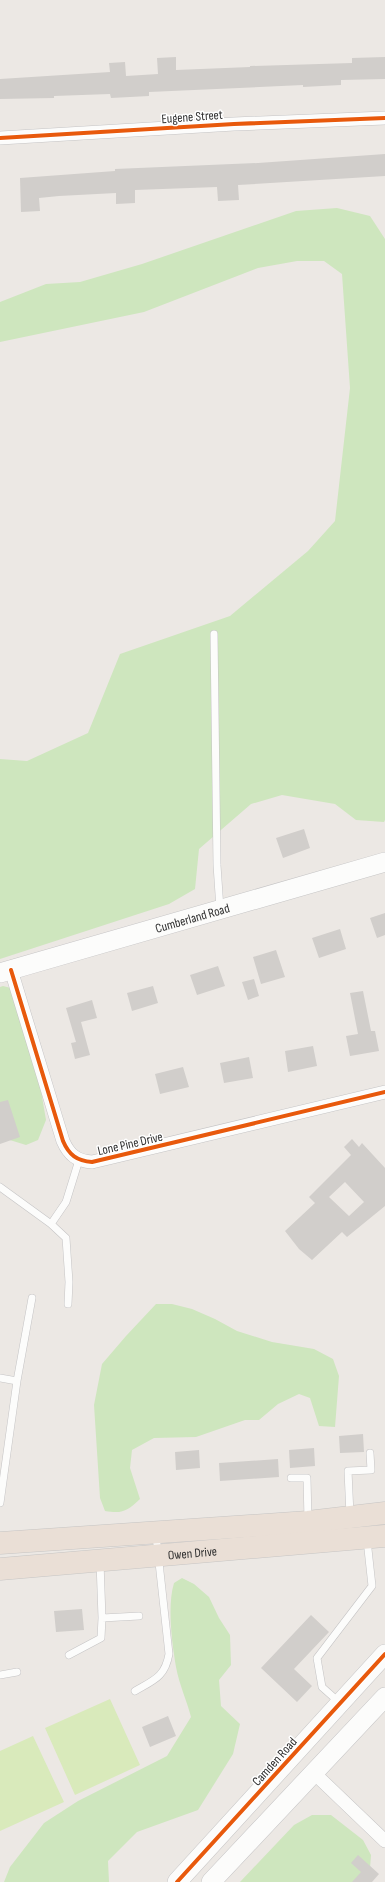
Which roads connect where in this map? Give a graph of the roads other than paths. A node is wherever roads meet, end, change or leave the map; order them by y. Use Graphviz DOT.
graph roads {
  1 [pos="385,118"];
  2 [pos="0,138"];
  3 [pos="214,634"];
  4 [pos="385,862"];
  5 [pos="220,910"];
  6 [pos="6,971"];
  7 [pos="385,1092"];
  8 [pos="79,1160"];
  9 [pos="0,1187"];
  10 [pos="51,1224"];
  11 [pos="32,1298"];
  12 [pos="68,1304"];
  13 [pos="0,1378"];
  14 [pos="17,1381"];
  15 [pos="370,1453"];
  16 [pos="291,1478"];
  17 [pos="0,1503"];
  18 [pos="385,1513"];
  19 [pos="350,1516"];
  20 [pos="308,1522"];
  21 [pos="155,1532"];
  22 [pos="376,1537"];
  23 [pos="0,1543"];
  24 [pos="158,1555"];
  25 [pos="100,1560"];
  26 [pos="0,1569"];
  27 [pos="139,1616"];
  28 [pos="102,1618"];
  29 [pos="385,1654"];
  30 [pos="69,1655"];
  31 [pos="17,1672"];
  32 [pos="0,1676"];
  33 [pos="135,1691"];
  34 [pos="385,1697"];
  35 [pos="340,1704"];
  36 [pos="314,1773"];
  37 [pos="385,1841"];
  38 [pos="177,1882"];
  39 [pos="211,1882"];
  1 -- 2 [label="street, Eugene Street"];
  3 -- 5 [label="lane"];
  4 -- 5 [label="street, Cumberland Road"];
  5 -- 6 [label="street, Cumberland Road"];
  6 -- 8 [label="street"];
  7 -- 8 [label="street, Lone Pine Drive"];
  8 -- 10 [label="lane"];
  9 -- 10 [label="lane"];
  10 -- 12 [label="lane"];
  11 -- 14 [label="lane"];
  13 -- 14 [label="lane"];
  14 -- 17 [label="lane"];
  15 -- 19 [label="lane"];
  16 -- 20 [label="lane"];
  18 -- 19 [label="highway, Owen Drive"];
  19 -- 20 [label="highway, Owen Drive"];
  20 -- 21 [label="highway, Owen Drive"];
  21 -- 23 [label="highway, Owen Drive"];
  21 -- 24 [label="lane"];
  22 -- 24 [label="highway, Owen Drive"];
  22 -- 35 [label="lane"];
  24 -- 25 [label="highway, Owen Drive"];
  24 -- 33 [label="lane"];
  25 -- 26 [label="highway, Owen Drive"];
  25 -- 28 [label="lane"];
  27 -- 28 [label="lane"];
  28 -- 30 [label="lane"];
  29 -- 35 [label="street, Camden Road"];
  31 -- 32 [label="lane"];
  34 -- 36 [label="street"];
  35 -- 38 [label="street, Camden Road"];
  36 -- 37 [label="street"];
  36 -- 39 [label="street"];
}
